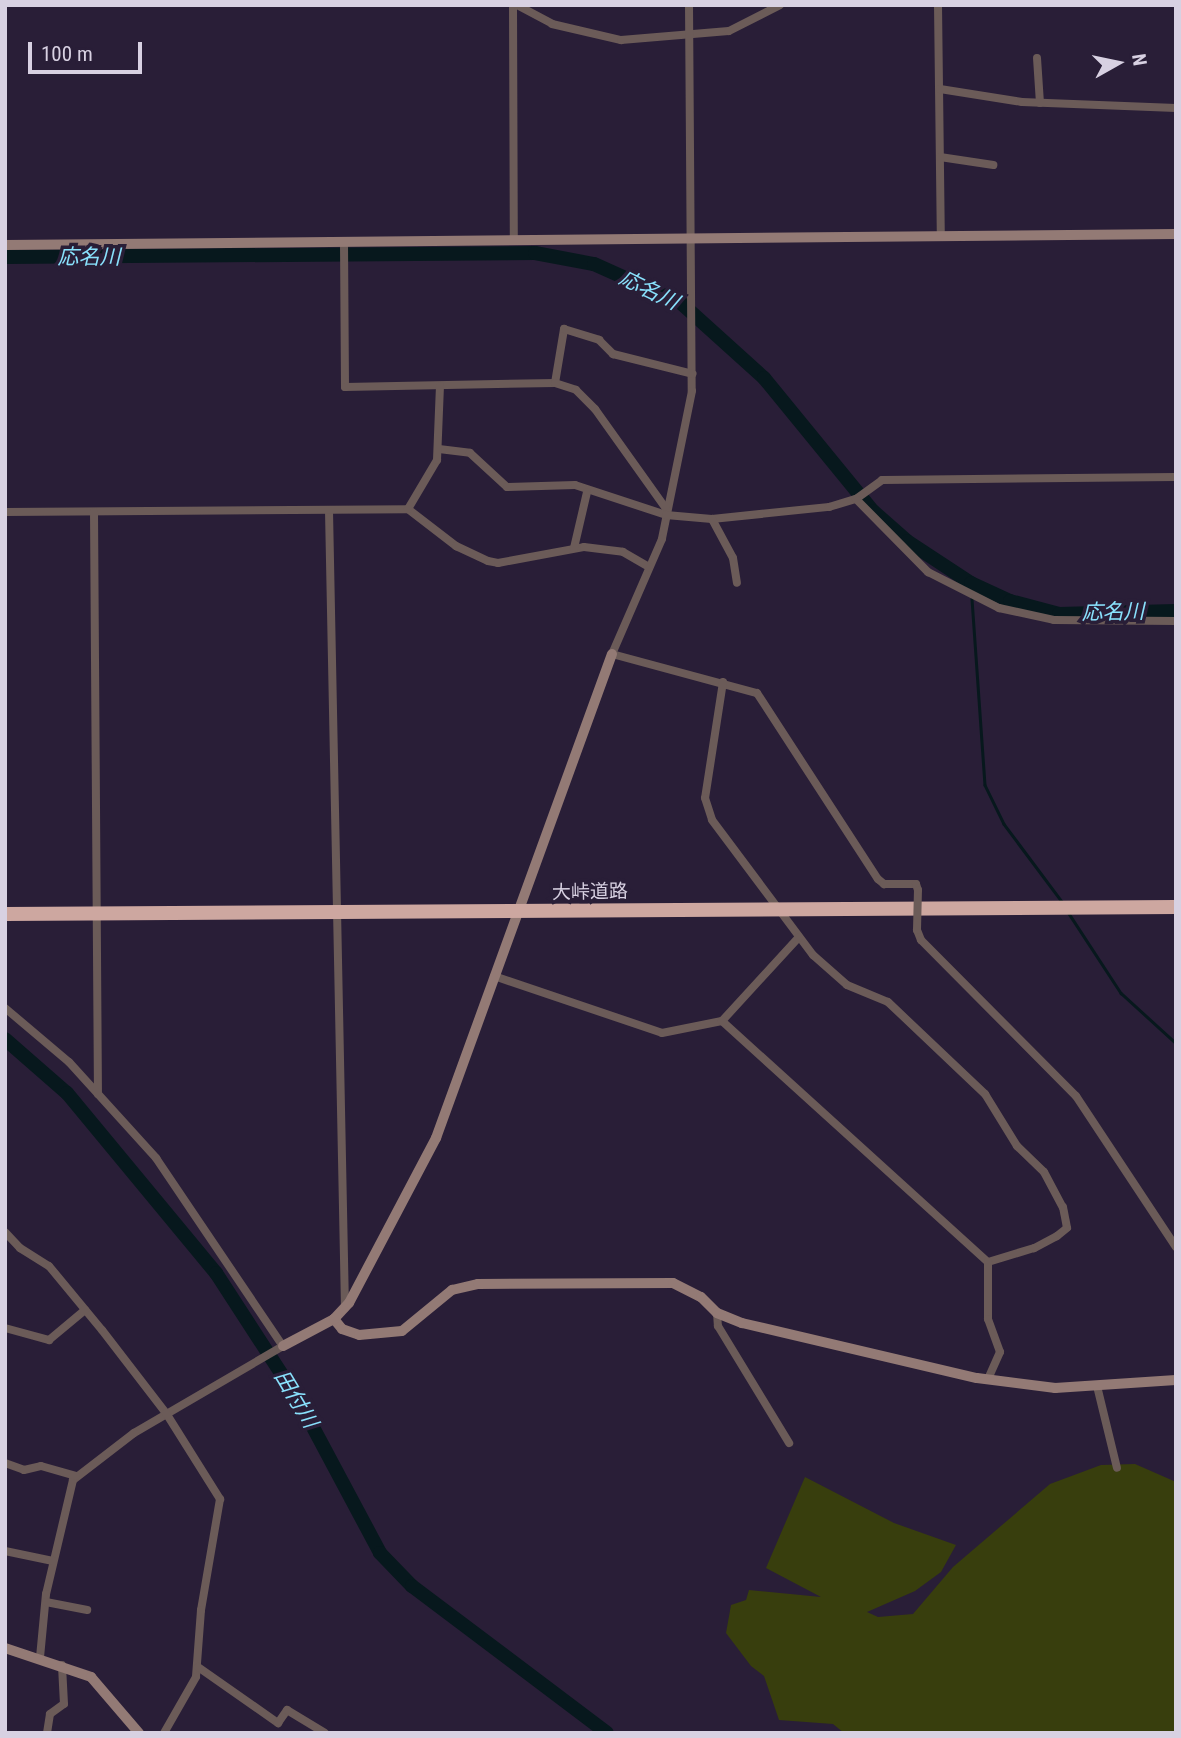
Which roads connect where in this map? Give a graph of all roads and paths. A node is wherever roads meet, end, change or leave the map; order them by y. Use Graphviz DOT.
graph roads {
  1 [pos="515,5"];
  2 [pos="689,5"];
  3 [pos="780,5"];
  4 [pos="938,5"];
  5 [pos="690,37"];
  6 [pos="1037,58"];
  7 [pos="940,89"];
  8 [pos="1041,103"];
  9 [pos="1176,108"];
  10 [pos="940,157"];
  11 [pos="993,165"];
  12 [pos="1176,234"];
  13 [pos="941,237"];
  14 [pos="514,240"];
  15 [pos="691,240"];
  16 [pos="5,245"];
  17 [pos="344,246"];
  18 [pos="693,374"];
  19 [pos="555,383"];
  20 [pos="440,386"];
  21 [pos="439,449"];
  22 [pos="1176,477"];
  23 [pos="587,492"];
  24 [pos="857,498"];
  25 [pos="408,509"];
  26 [pos="329,511"];
  27 [pos="5,512"];
  28 [pos="94,512"];
  29 [pos="667,513"];
  30 [pos="712,519"];
  31 [pos="574,548"];
  32 [pos="649,567"];
  33 [pos="737,583"];
  34 [pos="1176,621"];
  35 [pos="612,654"];
  36 [pos="723,682"];
  37 [pos="1176,907"];
  38 [pos="777,909"];
  39 [pos="338,911"];
  40 [pos="517,912"];
  41 [pos="98,913"];
  42 [pos="5,914"];
  43 [pos="798,938"];
  44 [pos="494,976"];
  45 [pos="5,1008"];
  46 [pos="722,1021"];
  47 [pos="98,1094"];
  48 [pos="5,1232"];
  49 [pos="1176,1247"];
  50 [pos="988,1262"];
  51 [pos="345,1308"];
  52 [pos="85,1310"];
  53 [pos="716,1314"];
  54 [pos="334,1319"];
  55 [pos="5,1328"];
  56 [pos="280,1348"];
  57 [pos="988,1379"];
  58 [pos="1176,1380"];
  59 [pos="1097,1386"];
  60 [pos="166,1413"];
  61 [pos="789,1443"];
  62 [pos="5,1463"];
  63 [pos="1118,1468"];
  64 [pos="76,1476"];
  65 [pos="5,1551"];
  66 [pos="53,1561"];
  67 [pos="46,1602"];
  68 [pos="87,1609"];
  69 [pos="5,1648"];
  70 [pos="40,1658"];
  71 [pos="62,1665"];
  72 [pos="198,1667"];
  73 [pos="47,1733"];
  74 [pos="139,1733"];
  75 [pos="164,1733"];
  76 [pos="325,1733"];
  1 -- 5 [label="street"];
  1 -- 14 [label="street"];
  2 -- 5 [label="street"];
  3 -- 5 [label="street"];
  4 -- 7 [label="street"];
  5 -- 15 [label="street"];
  6 -- 8 [label="street"];
  7 -- 8 [label="street"];
  7 -- 10 [label="street"];
  8 -- 9 [label="street"];
  10 -- 11 [label="street"];
  10 -- 13 [label="street"];
  12 -- 13 [label="street"];
  13 -- 15 [label="street"];
  14 -- 15 [label="street"];
  14 -- 17 [label="street"];
  15 -- 18 [label="street"];
  16 -- 17 [label="street"];
  17 -- 20 [label="street"];
  18 -- 19 [label="street"];
  18 -- 29 [label="street"];
  19 -- 20 [label="street"];
  19 -- 29 [label="street"];
  20 -- 21 [label="street"];
  21 -- 23 [label="street"];
  21 -- 25 [label="street"];
  22 -- 24 [label="street"];
  23 -- 29 [label="street"];
  23 -- 31 [label="street"];
  24 -- 30 [label="street"];
  24 -- 34 [label="street"];
  25 -- 26 [label="street"];
  25 -- 31 [label="street"];
  26 -- 28 [label="street"];
  26 -- 39 [label="street"];
  27 -- 28 [label="street"];
  28 -- 41 [label="street"];
  29 -- 30 [label="street"];
  29 -- 32 [label="street"];
  30 -- 33 [label="street"];
  31 -- 32 [label="street"];
  32 -- 35 [label="street"];
  35 -- 36 [label="street"];
  35 -- 40 [label="street"];
  36 -- 38 [label="street"];
  36 -- 49 [label="street, bridge"];
  37 -- 38 [label="highway, 大峠道路"];
  38 -- 40 [label="highway, 大峠道路"];
  38 -- 43 [label="street"];
  39 -- 40 [label="highway, 大峠道路"];
  39 -- 41 [label="highway, 大峠道路"];
  39 -- 51 [label="street"];
  40 -- 44 [label="street"];
  41 -- 42 [label="highway, 大峠道路"];
  41 -- 47 [label="street"];
  43 -- 46 [label="street"];
  43 -- 50 [label="street"];
  44 -- 46 [label="street"];
  44 -- 51 [label="street"];
  45 -- 47 [label="street"];
  46 -- 50 [label="street"];
  47 -- 56 [label="street"];
  48 -- 52 [label="street"];
  50 -- 57 [label="street"];
  51 -- 54 [label="street"];
  52 -- 55 [label="street"];
  52 -- 60 [label="street"];
  53 -- 54 [label="street"];
  53 -- 57 [label="street"];
  53 -- 61 [label="street"];
  54 -- 56 [label="street"];
  56 -- 60 [label="street"];
  57 -- 59 [label="street"];
  58 -- 59 [label="street"];
  59 -- 63 [label="street"];
  60 -- 64 [label="street"];
  60 -- 72 [label="street"];
  62 -- 64 [label="street"];
  64 -- 66 [label="street"];
  65 -- 66 [label="street"];
  66 -- 67 [label="street"];
  67 -- 68 [label="street"];
  67 -- 70 [label="street"];
  69 -- 70 [label="street"];
  70 -- 71 [label="street"];
  71 -- 73 [label="street"];
  71 -- 74 [label="street"];
  72 -- 75 [label="street"];
  72 -- 76 [label="street"];
}
